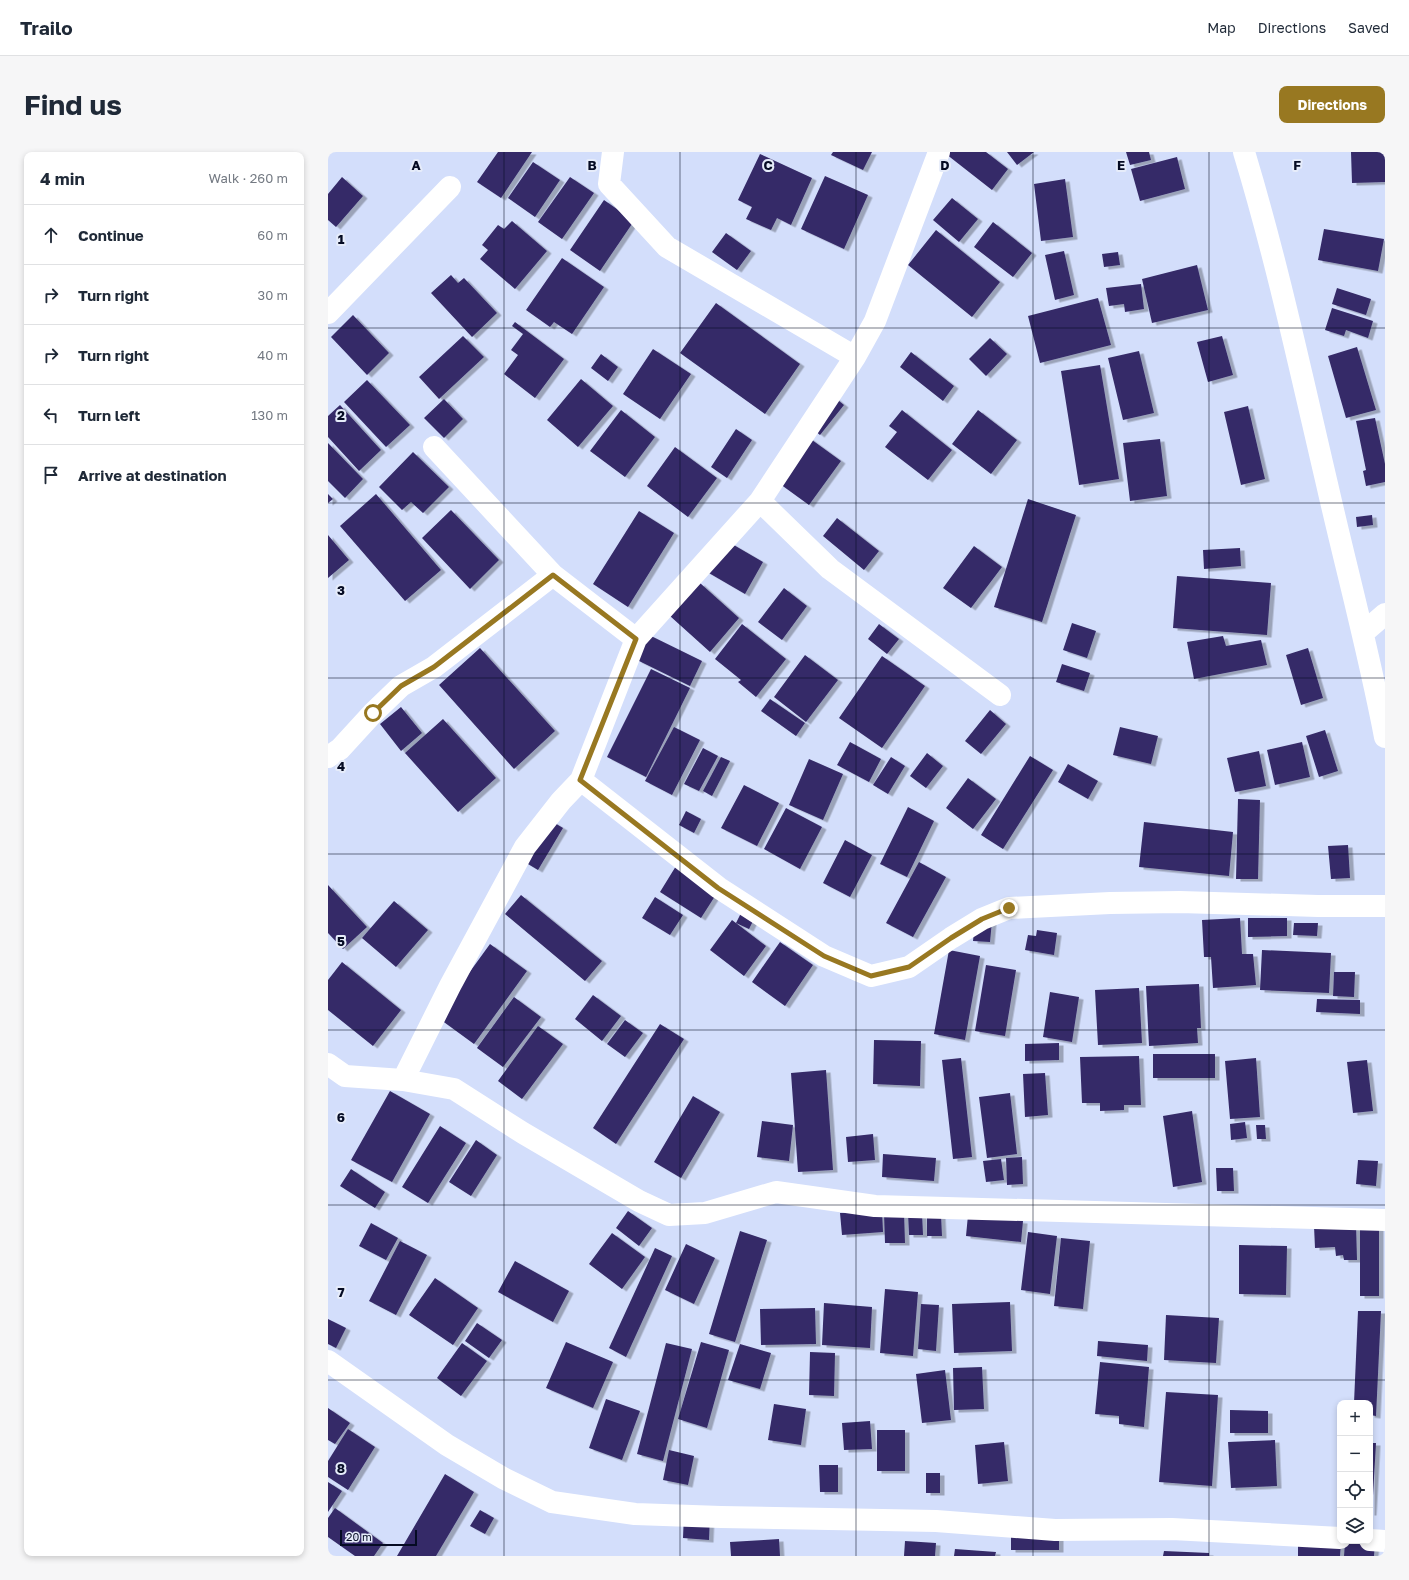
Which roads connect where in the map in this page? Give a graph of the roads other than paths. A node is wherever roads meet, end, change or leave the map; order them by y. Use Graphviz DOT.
graph roads {
  1 [pos="613,152"];
  2 [pos="939,152"];
  3 [pos="1244,152"];
  4 [pos="450,187"];
  5 [pos="328,313"];
  6 [pos="855,357"];
  7 [pos="434,447"];
  8 [pos="760,501"];
  9 [pos="553,575"];
  10 [pos="1385,614"];
  11 [pos="1364,633"];
  12 [pos="636,639"];
  13 [pos="1000,694"];
  14 [pos="1382,707"];
  15 [pos="1385,737"];
  16 [pos="328,757"];
  17 [pos="580,780"];
  18 [pos="1385,906"];
  19 [pos="328,1064"];
  20 [pos="403,1080"];
  21 [pos="1385,1220"];
  22 [pos="328,1361"];
  23 [pos="1337,1538"];
  24 [pos="1373,1540"];
  25 [pos="1385,1541"];
  1 -- 6 [label="street"];
  2 -- 6 [label="street"];
  3 -- 11 [label="street"];
  4 -- 5 [label="street"];
  6 -- 8 [label="street"];
  7 -- 9 [label="street"];
  8 -- 12 [label="street"];
  8 -- 13 [label="street"];
  9 -- 12 [label="street"];
  9 -- 16 [label="street"];
  10 -- 11 [label="street"];
  11 -- 14 [label="street"];
  12 -- 17 [label="street"];
  14 -- 15 [label="street"];
  17 -- 18 [label="street"];
  17 -- 20 [label="street"];
  19 -- 20 [label="street"];
  20 -- 21 [label="street"];
  22 -- 23 [label="street"];
  24 -- 25 [label="street"];
}
